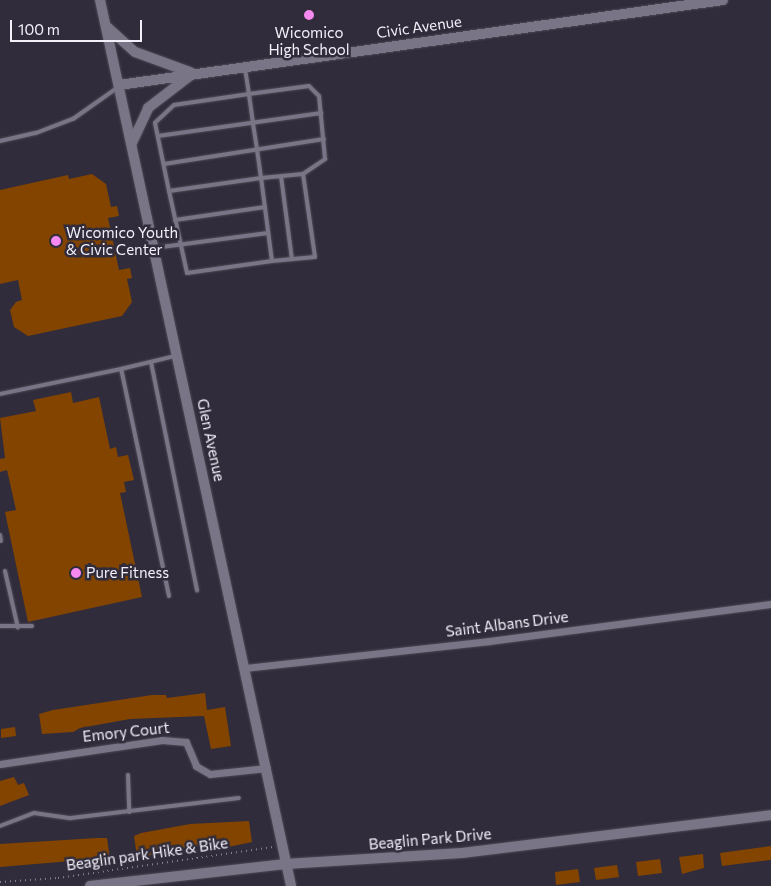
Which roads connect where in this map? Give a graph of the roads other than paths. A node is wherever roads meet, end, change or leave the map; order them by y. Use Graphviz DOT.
graph roads {
  1 [pos="100,0"];
  2 [pos="723,0"];
  3 [pos="106,26"];
  4 [pos="245,66"];
  5 [pos="193,74"];
  6 [pos="119,86"];
  7 [pos="249,94"];
  8 [pos="321,113"];
  9 [pos="253,123"];
  10 [pos="158,136"];
  11 [pos="324,139"];
  12 [pos="0,141"];
  13 [pos="131,144"];
  14 [pos="257,149"];
  15 [pos="164,164"];
  16 [pos="303,174"];
  17 [pos="281,176"];
  18 [pos="261,178"];
  19 [pos="169,191"];
  20 [pos="265,206"];
  21 [pos="175,220"];
  22 [pos="268,233"];
  23 [pos="180,244"];
  24 [pos="154,248"];
  25 [pos="292,259"];
  26 [pos="272,261"];
  27 [pos="178,355"];
  28 [pos="151,362"];
  29 [pos="121,369"];
  30 [pos="0,394"];
  31 [pos="0,535"];
  32 [pos="1,541"];
  33 [pos="5,571"];
  34 [pos="197,590"];
  35 [pos="169,596"];
  36 [pos="771,604"];
  37 [pos="0,626"];
  38 [pos="32,626"];
  39 [pos="18,628"];
  40 [pos="245,668"];
  41 [pos="0,764"];
  42 [pos="267,768"];
  43 [pos="128,775"];
  44 [pos="239,798"];
  45 [pos="129,812"];
  46 [pos="771,815"];
  47 [pos="0,826"];
  48 [pos="286,864"];
  49 [pos="152,883"];
  50 [pos="90,886"];
  51 [pos="291,886"];
  1 -- 3 [label="street, Glen Avenue"];
  2 -- 4 [label="street, Civic Avenue"];
  3 -- 5 [label="street"];
  3 -- 6 [label="street, Glen Avenue"];
  4 -- 5 [label="street, Civic Avenue"];
  4 -- 7 [label="lane"];
  5 -- 6 [label="street, Civic Avenue"];
  5 -- 13 [label="street"];
  6 -- 12 [label="lane"];
  6 -- 13 [label="street, Glen Avenue"];
  7 -- 8 [label="lane"];
  7 -- 9 [label="lane"];
  7 -- 10 [label="lane"];
  8 -- 9 [label="lane"];
  8 -- 11 [label="lane"];
  9 -- 10 [label="lane"];
  9 -- 14 [label="lane"];
  10 -- 15 [label="lane"];
  11 -- 14 [label="lane"];
  11 -- 16 [label="lane"];
  13 -- 24 [label="street, Glen Avenue"];
  14 -- 15 [label="lane"];
  14 -- 18 [label="lane"];
  15 -- 19 [label="lane"];
  16 -- 17 [label="lane"];
  16 -- 25 [label="lane"];
  17 -- 18 [label="lane"];
  17 -- 25 [label="lane"];
  18 -- 19 [label="lane"];
  18 -- 20 [label="lane"];
  19 -- 21 [label="lane"];
  20 -- 21 [label="lane"];
  20 -- 22 [label="lane"];
  21 -- 23 [label="lane"];
  22 -- 23 [label="lane"];
  22 -- 26 [label="lane"];
  23 -- 24 [label="lane"];
  23 -- 26 [label="lane"];
  24 -- 27 [label="street, Glen Avenue"];
  25 -- 26 [label="lane"];
  27 -- 28 [label="lane"];
  27 -- 40 [label="street, Glen Avenue"];
  28 -- 29 [label="lane"];
  28 -- 34 [label="lane"];
  29 -- 30 [label="lane"];
  29 -- 35 [label="lane"];
  31 -- 32 [label="lane"];
  33 -- 39 [label="lane"];
  36 -- 40 [label="street, Saint Albans Drive"];
  37 -- 39 [label="lane"];
  38 -- 39 [label="lane"];
  40 -- 42 [label="street, Glen Avenue"];
  41 -- 42 [label="street, Emory Court"];
  42 -- 48 [label="street, Glen Avenue"];
  43 -- 45 [label="lane"];
  44 -- 45 [label="lane"];
  45 -- 47 [label="lane"];
  46 -- 48 [label="street, Beaglin Park Drive"];
  48 -- 49 [label="street, Beaglin Park Drive"];
  48 -- 51 [label="street, Glen Avenue"];
  49 -- 50 [label="street, Beaglin Park Drive"];
}
